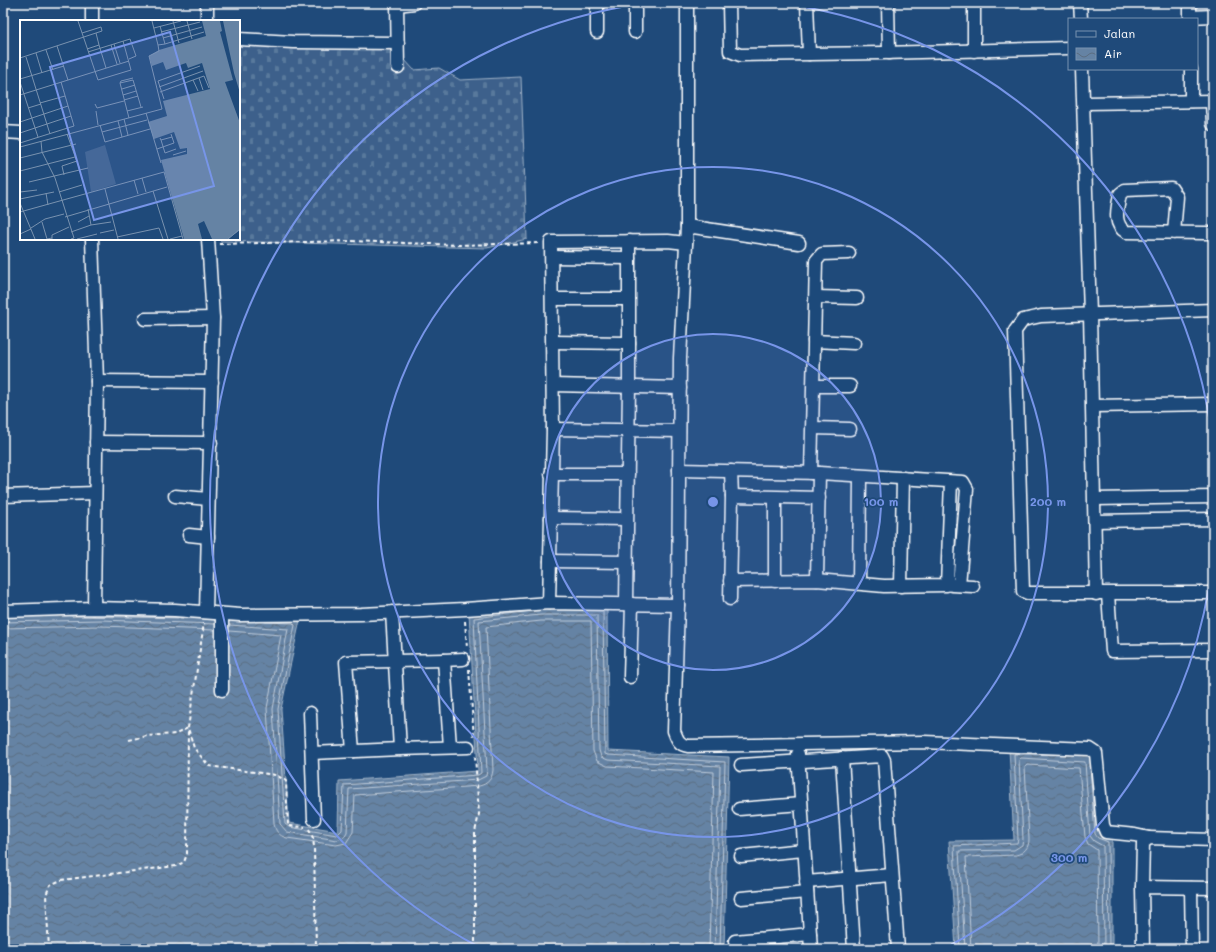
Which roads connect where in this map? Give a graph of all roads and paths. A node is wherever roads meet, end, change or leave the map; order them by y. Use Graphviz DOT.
graph roads {
  1 [pos="92,3"];
  2 [pos="207,3"];
  3 [pos="414,3"];
  4 [pos="597,3"];
  5 [pos="635,3"];
  6 [pos="686,3"];
  7 [pos="729,3"];
  8 [pos="807,3"];
  9 [pos="888,3"];
  10 [pos="974,3"];
  11 [pos="1080,3"];
  12 [pos="1190,3"];
  13 [pos="397,4"];
  14 [pos="1213,16"];
  15 [pos="1080,18"];
  16 [pos="1190,18"];
  17 [pos="92,20"];
  18 [pos="207,20"];
  19 [pos="597,32"];
  20 [pos="635,32"];
  21 [pos="240,39"];
  22 [pos="398,43"];
  23 [pos="1068,48"];
  24 [pos="974,51"];
  25 [pos="889,53"];
  26 [pos="809,54"];
  27 [pos="398,67"];
  28 [pos="1082,70"];
  29 [pos="1191,70"];
  30 [pos="1191,101"];
  31 [pos="1212,101"];
  32 [pos="1085,103"];
  33 [pos="1213,124"];
  34 [pos="3,132"];
  35 [pos="20,133"];
  36 [pos="687,226"];
  37 [pos="1174,233"];
  38 [pos="1213,233"];
  39 [pos="92,240"];
  40 [pos="629,241"];
  41 [pos="208,242"];
  42 [pos="552,242"];
  43 [pos="686,243"];
  44 [pos="799,244"];
  45 [pos="849,253"];
  46 [pos="552,258"];
  47 [pos="629,258"];
  48 [pos="816,297"];
  49 [pos="857,298"];
  50 [pos="553,299"];
  51 [pos="628,299"];
  52 [pos="1213,310"];
  53 [pos="1090,314"];
  54 [pos="213,318"];
  55 [pos="145,319"];
  56 [pos="814,341"];
  57 [pos="553,342"];
  58 [pos="854,343"];
  59 [pos="629,344"];
  60 [pos="97,381"];
  61 [pos="212,382"];
  62 [pos="553,385"];
  63 [pos="629,386"];
  64 [pos="814,386"];
  65 [pos="850,386"];
  66 [pos="680,388"];
  67 [pos="1213,404"];
  68 [pos="1093,406"];
  69 [pos="813,428"];
  70 [pos="553,429"];
  71 [pos="850,429"];
  72 [pos="679,431"];
  73 [pos="628,432"];
  74 [pos="96,442"];
  75 [pos="210,443"];
  76 [pos="679,470"];
  77 [pos="731,471"];
  78 [pos="815,473"];
  79 [pos="552,474"];
  80 [pos="628,474"];
  81 [pos="860,476"];
  82 [pos="903,478"];
  83 [pos="951,482"];
  84 [pos="95,493"];
  85 [pos="3,496"];
  86 [pos="176,496"];
  87 [pos="732,496"];
  88 [pos="1213,497"];
  89 [pos="776,498"];
  90 [pos="819,498"];
  91 [pos="208,499"];
  92 [pos="1095,499"];
  93 [pos="551,518"];
  94 [pos="626,519"];
  95 [pos="1213,519"];
  96 [pos="1095,521"];
  97 [pos="189,535"];
  98 [pos="208,537"];
  99 [pos="550,560"];
  100 [pos="626,562"];
  101 [pos="817,580"];
  102 [pos="730,581"];
  103 [pos="775,581"];
  104 [pos="859,583"];
  105 [pos="947,585"];
  106 [pos="959,585"];
  107 [pos="901,586"];
  108 [pos="973,586"];
  109 [pos="1213,593"];
  110 [pos="1096,594"];
  111 [pos="1108,594"];
  112 [pos="730,599"];
  113 [pos="549,603"];
  114 [pos="629,604"];
  115 [pos="678,606"];
  116 [pos="94,608"];
  117 [pos="3,610"];
  118 [pos="464,610"];
  119 [pos="206,612"];
  120 [pos="392,612"];
  121 [pos="222,614"];
  122 [pos="1213,650"];
  123 [pos="466,659"];
  124 [pos="444,660"];
  125 [pos="395,661"];
  126 [pos="630,677"];
  127 [pos="222,690"];
  128 [pos="310,712"];
  129 [pos="188,728"];
  130 [pos="130,740"];
  131 [pos="797,745"];
  132 [pos="472,746"];
  133 [pos="450,748"];
  134 [pos="400,749"];
  135 [pos="353,751"];
  136 [pos="312,753"];
  137 [pos="842,758"];
  138 [pos="798,760"];
  139 [pos="741,765"];
  140 [pos="801,804"];
  141 [pos="740,809"];
  142 [pos="314,819"];
  143 [pos="1148,838"];
  144 [pos="1213,840"];
  145 [pos="804,850"];
  146 [pos="741,856"];
  147 [pos="892,875"];
  148 [pos="848,879"];
  149 [pos="807,887"];
  150 [pos="1142,887"];
  151 [pos="1191,888"];
  152 [pos="1213,888"];
  153 [pos="741,898"];
  154 [pos="810,934"];
  155 [pos="735,941"];
  156 [pos="49,949"];
  157 [pos="316,949"];
  158 [pos="475,949"];
  159 [pos="811,949"];
  160 [pos="854,949"];
  161 [pos="898,949"];
  162 [pos="1144,949"];
  163 [pos="1192,949"];
  1 -- 17 [label="street"];
  2 -- 18 [label="street"];
  3 -- 13 [label="street"];
  4 -- 19 [label="street"];
  5 -- 20 [label="street"];
  6 -- 36 [label="street"];
  7 -- 26 [label="street"];
  8 -- 26 [label="street"];
  9 -- 25 [label="street"];
  10 -- 24 [label="street"];
  11 -- 15 [label="street"];
  12 -- 16 [label="street"];
  13 -- 22 [label="street"];
  14 -- 16 [label="street"];
  21 -- 22 [label="street"];
  22 -- 27 [label="street"];
  23 -- 24 [label="street"];
  24 -- 25 [label="street"];
  25 -- 26 [label="street"];
  28 -- 32 [label="street"];
  29 -- 30 [label="street"];
  30 -- 31 [label="street"];
  30 -- 32 [label="street"];
  31 -- 33 [label="street"];
  32 -- 53 [label="street"];
  34 -- 35 [label="street"];
  36 -- 43 [label="street"];
  36 -- 44 [label="street"];
  37 -- 37 [label="street"];
  37 -- 38 [label="street"];
  39 -- 60 [label="street"];
  40 -- 42 [label="street"];
  40 -- 43 [label="street"];
  40 -- 47 [label="street"];
  41 -- 42 [label="path"];
  41 -- 54 [label="street"];
  42 -- 46 [label="street"];
  43 -- 66 [label="street"];
  45 -- 48 [label="street"];
  46 -- 47 [label="street"];
  46 -- 50 [label="street"];
  47 -- 51 [label="street"];
  48 -- 49 [label="street"];
  48 -- 56 [label="street"];
  50 -- 51 [label="street"];
  50 -- 57 [label="street"];
  51 -- 59 [label="street"];
  52 -- 53 [label="street"];
  53 -- 68 [label="street"];
  53 -- 110 [label="street"];
  54 -- 55 [label="street"];
  54 -- 61 [label="street"];
  56 -- 58 [label="street"];
  56 -- 64 [label="street"];
  57 -- 59 [label="street"];
  57 -- 62 [label="street"];
  59 -- 63 [label="street"];
  60 -- 61 [label="street"];
  60 -- 74 [label="street"];
  61 -- 75 [label="street"];
  62 -- 63 [label="street"];
  62 -- 70 [label="street"];
  63 -- 66 [label="street"];
  63 -- 73 [label="street"];
  64 -- 65 [label="street"];
  64 -- 69 [label="street"];
  66 -- 72 [label="street"];
  67 -- 68 [label="street"];
  68 -- 92 [label="street"];
  69 -- 71 [label="street"];
  69 -- 78 [label="street"];
  70 -- 73 [label="street"];
  70 -- 79 [label="street"];
  72 -- 73 [label="street"];
  72 -- 76 [label="street"];
  73 -- 80 [label="street"];
  74 -- 75 [label="street"];
  74 -- 84 [label="street"];
  75 -- 91 [label="street"];
  76 -- 77 [label="street"];
  76 -- 115 [label="street"];
  77 -- 78 [label="street"];
  77 -- 87 [label="street"];
  78 -- 81 [label="street"];
  78 -- 90 [label="street"];
  79 -- 80 [label="street"];
  79 -- 93 [label="street"];
  80 -- 94 [label="street"];
  81 -- 82 [label="street"];
  81 -- 104 [label="street"];
  82 -- 83 [label="street"];
  82 -- 107 [label="street"];
  83 -- 105 [label="street"];
  83 -- 106 [label="street"];
  84 -- 85 [label="street"];
  84 -- 116 [label="street"];
  86 -- 91 [label="street"];
  87 -- 89 [label="street"];
  87 -- 102 [label="street"];
  88 -- 92 [label="street"];
  89 -- 90 [label="street"];
  89 -- 103 [label="street"];
  90 -- 101 [label="street"];
  91 -- 98 [label="street"];
  92 -- 96 [label="street"];
  93 -- 94 [label="street"];
  93 -- 99 [label="street"];
  94 -- 100 [label="street"];
  95 -- 96 [label="street"];
  96 -- 110 [label="street"];
  97 -- 98 [label="street"];
  98 -- 119 [label="street"];
  99 -- 100 [label="street"];
  99 -- 113 [label="street"];
  100 -- 114 [label="street"];
  101 -- 103 [label="street"];
  101 -- 104 [label="street"];
  102 -- 103 [label="street"];
  102 -- 112 [label="street"];
  104 -- 107 [label="street"];
  105 -- 106 [label="street"];
  105 -- 107 [label="street"];
  106 -- 108 [label="street"];
  109 -- 111 [label="street"];
  110 -- 111 [label="street"];
  111 -- 122 [label="street"];
  113 -- 114 [label="street"];
  113 -- 118 [label="street"];
  114 -- 115 [label="street"];
  114 -- 126 [label="street"];
  115 -- 131 [label="street"];
  116 -- 117 [label="street"];
  116 -- 119 [label="street"];
  118 -- 120 [label="street"];
  118 -- 123 [label="path"];
  119 -- 121 [label="street"];
  119 -- 129 [label="path"];
  120 -- 121 [label="street"];
  120 -- 125 [label="street"];
  121 -- 127 [label="street"];
  123 -- 124 [label="street"];
  123 -- 132 [label="path"];
  124 -- 125 [label="street"];
  124 -- 133 [label="street"];
  125 -- 134 [label="street"];
  125 -- 135 [label="street"];
  128 -- 136 [label="street"];
  129 -- 130 [label="path"];
  129 -- 156 [label="path"];
  129 -- 157 [label="path"];
  131 -- 138 [label="street"];
  131 -- 143 [label="street"];
  132 -- 133 [label="street"];
  132 -- 158 [label="path"];
  133 -- 134 [label="street"];
  134 -- 135 [label="street"];
  135 -- 136 [label="street"];
  136 -- 142 [label="street"];
  137 -- 138 [label="street"];
  137 -- 147 [label="street"];
  137 -- 148 [label="street"];
  138 -- 139 [label="street"];
  138 -- 140 [label="street"];
  140 -- 141 [label="street"];
  140 -- 145 [label="street"];
  143 -- 144 [label="street"];
  143 -- 150 [label="street"];
  145 -- 146 [label="street"];
  145 -- 149 [label="street"];
  147 -- 148 [label="street"];
  147 -- 161 [label="street"];
  148 -- 149 [label="street"];
  148 -- 160 [label="street"];
  149 -- 153 [label="street"];
  149 -- 154 [label="street"];
  150 -- 151 [label="street"];
  150 -- 162 [label="street"];
  151 -- 152 [label="street"];
  151 -- 163 [label="street"];
  154 -- 155 [label="street"];
  154 -- 159 [label="street"];
}
